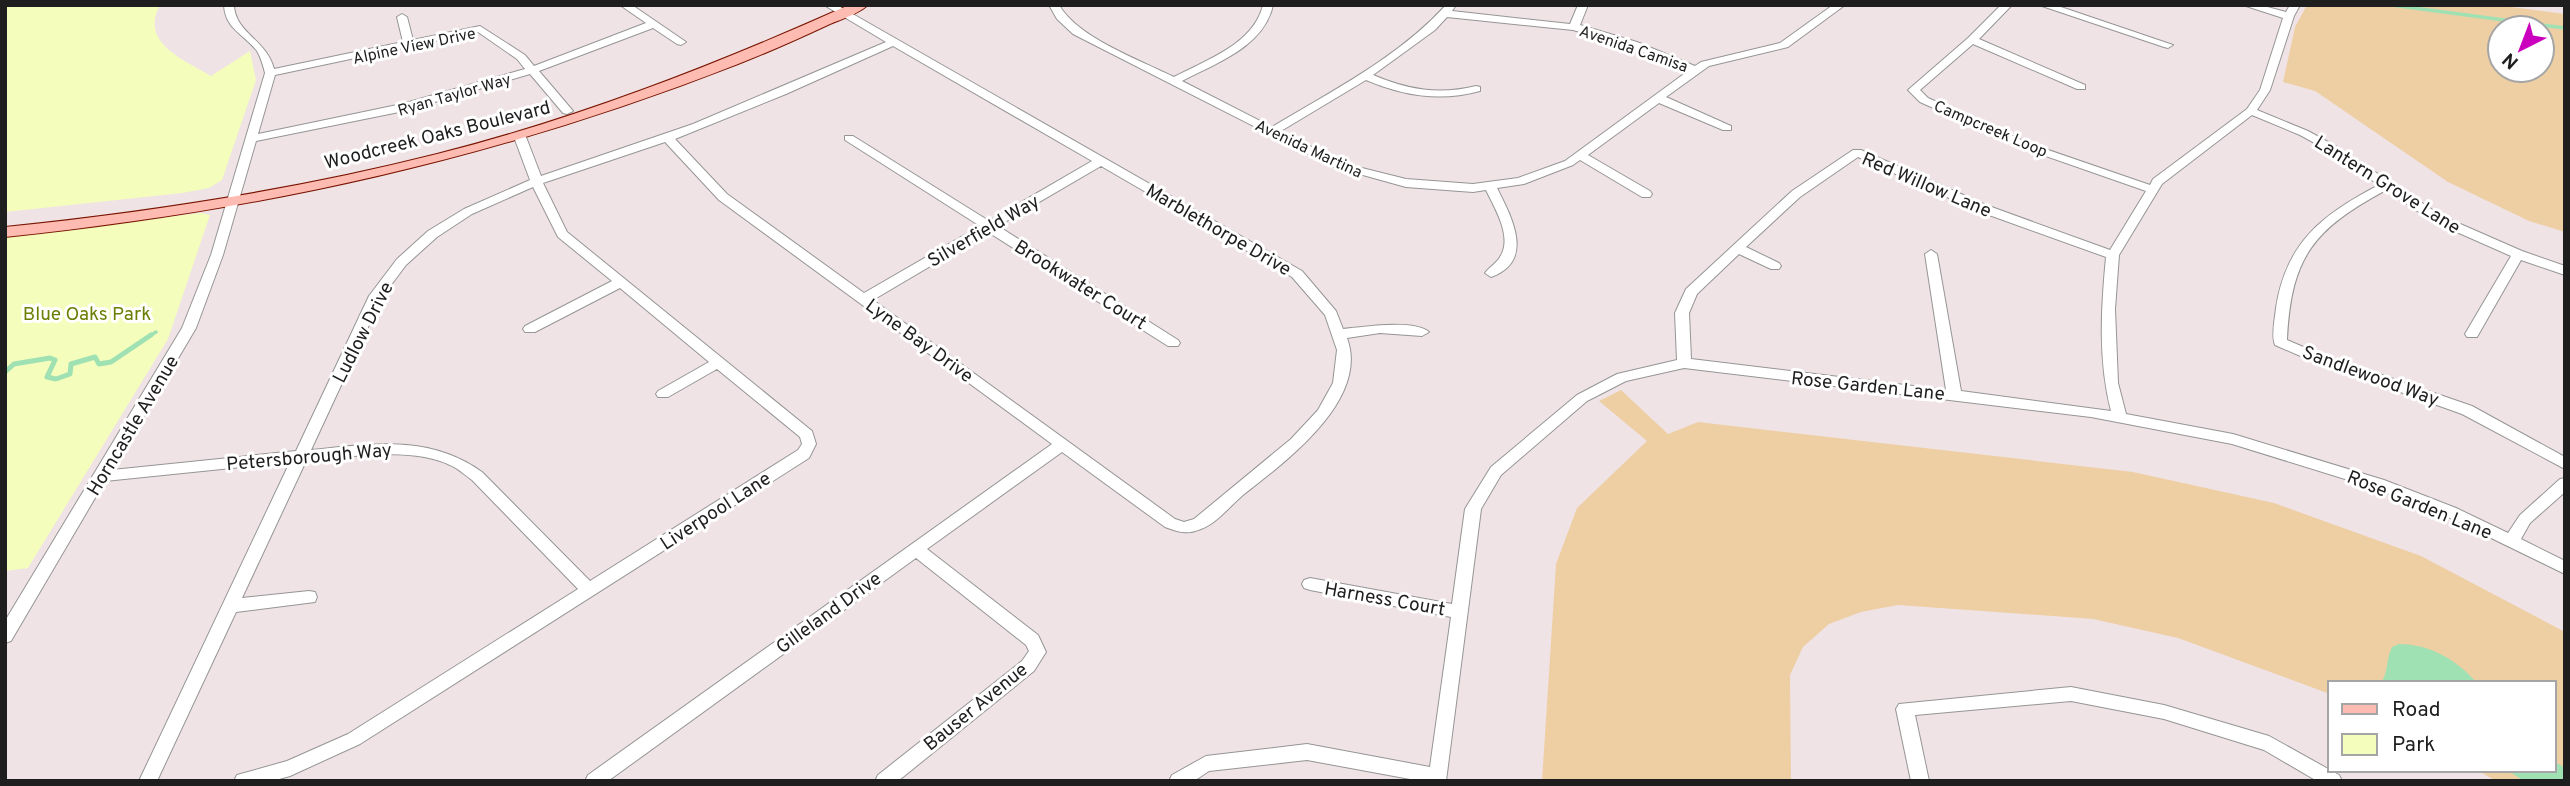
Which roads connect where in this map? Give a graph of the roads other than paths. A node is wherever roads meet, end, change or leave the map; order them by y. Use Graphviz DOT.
graph roads {
  1 [pos="229,5"];
  2 [pos="625,5"];
  3 [pos="861,5"];
  4 [pos="1054,5"];
  5 [pos="1268,5"];
  6 [pos="1583,5"];
  7 [pos="1840,5"];
  8 [pos="2007,5"];
  9 [pos="2044,5"];
  10 [pos="2248,5"];
  11 [pos="836,8"];
  12 [pos="1449,10"];
  13 [pos="2292,11"];
  14 [pos="402,17"];
  15 [pos="651,25"];
  16 [pos="1574,27"];
  17 [pos="1972,40"];
  18 [pos="681,42"];
  19 [pos="894,43"];
  20 [pos="2168,45"];
  21 [pos="409,46"];
  22 [pos="1695,69"];
  23 [pos="534,71"];
  24 [pos="270,73"];
  25 [pos="1365,76"];
  26 [pos="1174,81"];
  27 [pos="2081,87"];
  28 [pos="1476,89"];
  29 [pos="1658,99"];
  30 [pos="567,111"];
  31 [pos="2251,111"];
  32 [pos="1727,128"];
  33 [pos="1272,132"];
  34 [pos="520,137"];
  35 [pos="668,138"];
  36 [pos="849,138"];
  37 [pos="250,139"];
  38 [pos="1581,156"];
  39 [pos="1101,161"];
  40 [pos="537,182"];
  41 [pos="1490,186"];
  42 [pos="2385,186"];
  43 [pos="2151,189"];
  44 [pos="1646,194"];
  45 [pos="234,196"];
  46 [pos="5,221"];
  47 [pos="989,226"];
  48 [pos="5,232"];
  49 [pos="1737,248"];
  50 [pos="1931,254"];
  51 [pos="2518,254"];
  52 [pos="2113,255"];
  53 [pos="1775,266"];
  54 [pos="2565,271"];
  55 [pos="1491,272"];
  56 [pos="620,283"];
  57 [pos="864,299"];
  58 [pos="530,329"];
  59 [pos="1422,332"];
  60 [pos="1343,334"];
  61 [pos="2472,334"];
  62 [pos="1173,342"];
  63 [pos="717,363"];
  64 [pos="1684,363"];
  65 [pos="663,394"];
  66 [pos="1954,394"];
  67 [pos="2119,415"];
  68 [pos="1062,443"];
  69 [pos="302,455"];
  70 [pos="2565,464"];
  71 [pos="102,476"];
  72 [pos="2565,483"];
  73 [pos="2511,542"];
  74 [pos="916,549"];
  75 [pos="2565,568"];
  76 [pos="1310,584"];
  77 [pos="589,590"];
  78 [pos="309,597"];
  79 [pos="230,606"];
  80 [pos="1459,612"];
  81 [pos="5,636"];
  82 [pos="1438,778"];
  83 [pos="148,781"];
  84 [pos="243,781"];
  85 [pos="594,781"];
  86 [pos="884,781"];
  87 [pos="1178,781"];
  88 [pos="1920,781"];
  89 [pos="2333,781"];
  1 -- 24 [label="street"];
  2 -- 15 [label="street"];
  3 -- 11 [label="main road, Woodcreek Oaks Boulevard"];
  4 -- 26 [label="street, Avenida Martina"];
  5 -- 26 [label="street"];
  6 -- 16 [label="street"];
  7 -- 22 [label="street, Avenida Martina"];
  8 -- 17 [label="street, Campcreek Loop"];
  9 -- 20 [label="street"];
  10 -- 13 [label="street"];
  11 -- 19 [label="street, Marblethorpe Drive"];
  11 -- 30 [label="main road, Woodcreek Oaks Boulevard"];
  11 -- 34 [label="main road, Woodcreek Oaks Boulevard"];
  12 -- 16 [label="street, Avenida Camisa"];
  12 -- 25 [label="street"];
  13 -- 31 [label="street"];
  14 -- 21 [label="street"];
  15 -- 18 [label="street"];
  15 -- 23 [label="street, Ryan Taylor Way"];
  16 -- 22 [label="street, Avenida Camisa"];
  17 -- 27 [label="street"];
  17 -- 43 [label="street, Campcreek Loop"];
  19 -- 35 [label="street, Ludlow Drive"];
  19 -- 39 [label="street, Marblethorpe Drive"];
  21 -- 23 [label="street, Alpine View Drive"];
  21 -- 24 [label="street, Alpine View Drive"];
  22 -- 29 [label="street, Avenida Martina"];
  23 -- 30 [label="street, Alpine View Drive"];
  23 -- 37 [label="street, Ryan Taylor Way"];
  24 -- 37 [label="street, Horncastle Avenue"];
  25 -- 28 [label="street"];
  25 -- 33 [label="street"];
  26 -- 33 [label="street, Avenida Martina"];
  29 -- 32 [label="street"];
  29 -- 38 [label="street, Avenida Martina"];
  30 -- 45 [label="main road, Woodcreek Oaks Boulevard"];
  31 -- 42 [label="street, Lantern Grove Lane"];
  31 -- 43 [label="street"];
  33 -- 41 [label="street, Avenida Martina"];
  34 -- 40 [label="street, Liverpool Lane"];
  34 -- 45 [label="main road, Woodcreek Oaks Boulevard"];
  35 -- 40 [label="street, Ludlow Drive"];
  35 -- 57 [label="street, Lyne Bay Drive"];
  36 -- 47 [label="street, Brookwater Court"];
  37 -- 45 [label="street, Horncastle Avenue"];
  38 -- 41 [label="street, Avenida Martina"];
  38 -- 44 [label="street"];
  39 -- 47 [label="street, Silverfield Way"];
  39 -- 60 [label="street, Marblethorpe Drive"];
  40 -- 56 [label="street, Liverpool Lane"];
  40 -- 69 [label="street, Ludlow Drive"];
  41 -- 55 [label="street"];
  42 -- 51 [label="street, Lantern Grove Lane"];
  42 -- 70 [label="street, Sandlewood Way"];
  43 -- 52 [label="street"];
  45 -- 46 [label="main road, Woodcreek Oaks Boulevard"];
  45 -- 48 [label="main road, Woodcreek Oaks Boulevard"];
  45 -- 71 [label="street, Horncastle Avenue"];
  47 -- 57 [label="street, Silverfield Way"];
  47 -- 62 [label="street, Brookwater Court"];
  49 -- 52 [label="street, Red Willow Lane"];
  49 -- 53 [label="street"];
  49 -- 64 [label="street, Red Willow Lane"];
  50 -- 66 [label="street"];
  51 -- 54 [label="street, Lantern Grove Lane"];
  51 -- 61 [label="street"];
  52 -- 67 [label="street"];
  56 -- 58 [label="street"];
  56 -- 63 [label="street, Liverpool Lane"];
  57 -- 68 [label="street, Lyne Bay Drive"];
  59 -- 60 [label="street"];
  60 -- 68 [label="street, Lyne Bay Drive"];
  63 -- 65 [label="street"];
  63 -- 77 [label="street, Liverpool Lane"];
  64 -- 66 [label="street, Rose Garden Lane"];
  64 -- 80 [label="street, Rose Garden Lane"];
  66 -- 67 [label="street, Rose Garden Lane"];
  67 -- 73 [label="street, Rose Garden Lane"];
  68 -- 74 [label="street, Gilleland Drive"];
  69 -- 71 [label="street, Petersborough Way"];
  69 -- 77 [label="street, Petersborough Way"];
  69 -- 79 [label="street, Ludlow Drive"];
  71 -- 81 [label="street, Horncastle Avenue"];
  72 -- 73 [label="street"];
  73 -- 75 [label="street, Rose Garden Lane"];
  74 -- 85 [label="street, Gilleland Drive"];
  74 -- 86 [label="street, Bauser Avenue"];
  76 -- 80 [label="street, Harness Court"];
  77 -- 84 [label="street, Liverpool Lane"];
  78 -- 79 [label="street"];
  79 -- 83 [label="street, Ludlow Drive"];
  80 -- 82 [label="street, Rose Garden Lane"];
  82 -- 87 [label="street"];
  88 -- 89 [label="street"];
}
